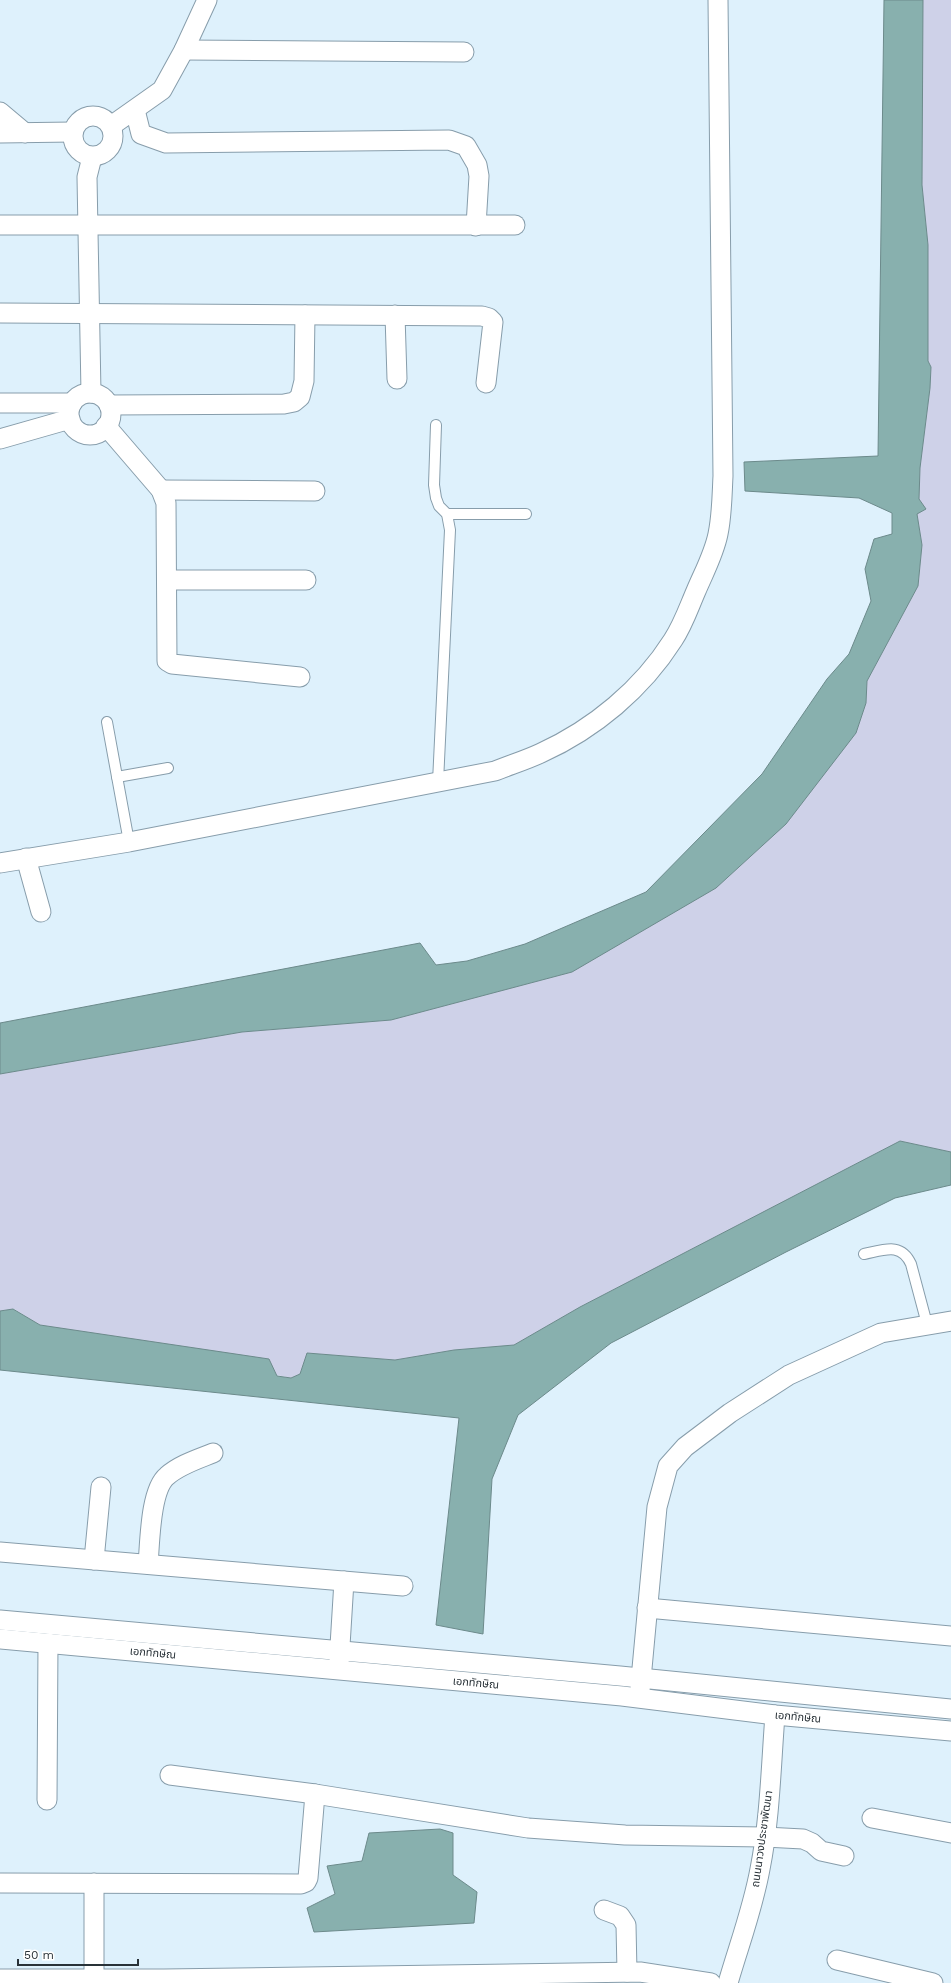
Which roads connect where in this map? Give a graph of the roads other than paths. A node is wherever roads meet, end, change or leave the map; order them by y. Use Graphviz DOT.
graph roads {
  1 [pos="207,0"];
  2 [pos="718,0"];
  3 [pos="184,50"];
  4 [pos="464,52"];
  5 [pos="135,110"];
  6 [pos="0,112"];
  7 [pos="111,126"];
  8 [pos="73,132"];
  9 [pos="0,133"];
  10 [pos="25,133"];
  11 [pos="92,157"];
  12 [pos="0,225"];
  13 [pos="88,225"];
  14 [pos="515,225"];
  15 [pos="476,226"];
  16 [pos="0,313"];
  17 [pos="89,313"];
  18 [pos="305,314"];
  19 [pos="395,315"];
  20 [pos="397,379"];
  21 [pos="486,383"];
  22 [pos="91,393"];
  23 [pos="0,403"];
  24 [pos="109,405"];
  25 [pos="71,411"];
  26 [pos="436,424"];
  27 [pos="106,426"];
  28 [pos="0,439"];
  29 [pos="161,490"];
  30 [pos="315,492"];
  31 [pos="447,514"];
  32 [pos="526,514"];
  33 [pos="168,580"];
  34 [pos="306,580"];
  35 [pos="300,677"];
  36 [pos="107,722"];
  37 [pos="168,768"];
  38 [pos="117,777"];
  39 [pos="438,782"];
  40 [pos="129,842"];
  41 [pos="26,858"];
  42 [pos="0,863"];
  43 [pos="41,912"];
  44 [pos="864,1254"];
  45 [pos="951,1321"];
  46 [pos="927,1324"];
  47 [pos="213,1453"];
  48 [pos="101,1488"];
  49 [pos="0,1552"];
  50 [pos="94,1560"];
  51 [pos="148,1564"];
  52 [pos="344,1581"];
  53 [pos="403,1586"];
  54 [pos="647,1608"];
  55 [pos="0,1620"];
  56 [pos="951,1636"];
  57 [pos="0,1639"];
  58 [pos="48,1643"];
  59 [pos="340,1650"];
  60 [pos="339,1669"];
  61 [pos="641,1678"];
  62 [pos="639,1699"];
  63 [pos="951,1709"];
  64 [pos="775,1715"];
  65 [pos="951,1731"];
  66 [pos="170,1775"];
  67 [pos="315,1794"];
  68 [pos="47,1800"];
  69 [pos="872,1818"];
  70 [pos="951,1833"];
  71 [pos="765,1837"];
  72 [pos="844,1856"];
  73 [pos="0,1883"];
  74 [pos="94,1883"];
  75 [pos="604,1910"];
  76 [pos="837,1960"];
  77 [pos="627,1972"];
  78 [pos="94,1978"];
  79 [pos="0,1979"];
  80 [pos="710,1983"];
  81 [pos="728,1983"];
  82 [pos="933,1983"];
  1 -- 3 [label="street"];
  2 -- 39 [label="street"];
  3 -- 4 [label="street"];
  3 -- 5 [label="street"];
  5 -- 7 [label="street"];
  5 -- 15 [label="street"];
  6 -- 10 [label="street"];
  7 -- 8 [label="street"];
  7 -- 11 [label="street"];
  8 -- 10 [label="street"];
  8 -- 11 [label="street"];
  9 -- 10 [label="street"];
  11 -- 13 [label="street"];
  12 -- 13 [label="street"];
  13 -- 15 [label="street"];
  13 -- 17 [label="street"];
  14 -- 15 [label="street"];
  16 -- 17 [label="street"];
  17 -- 18 [label="street"];
  17 -- 22 [label="street"];
  18 -- 19 [label="street"];
  18 -- 24 [label="street"];
  19 -- 20 [label="street"];
  19 -- 21 [label="street"];
  22 -- 24 [label="street"];
  22 -- 25 [label="street"];
  23 -- 25 [label="street"];
  24 -- 27 [label="street"];
  25 -- 27 [label="street"];
  25 -- 28 [label="street"];
  26 -- 31 [label="lane"];
  27 -- 29 [label="street"];
  29 -- 30 [label="street"];
  29 -- 33 [label="street"];
  31 -- 32 [label="lane"];
  31 -- 39 [label="lane"];
  33 -- 34 [label="street"];
  33 -- 35 [label="street"];
  36 -- 38 [label="lane"];
  37 -- 38 [label="lane"];
  38 -- 40 [label="lane"];
  39 -- 40 [label="street"];
  40 -- 41 [label="street"];
  41 -- 42 [label="street"];
  41 -- 43 [label="street"];
  44 -- 46 [label="lane"];
  45 -- 46 [label="street"];
  46 -- 54 [label="street"];
  47 -- 51 [label="street"];
  48 -- 50 [label="street"];
  49 -- 50 [label="street"];
  50 -- 51 [label="street"];
  51 -- 52 [label="street"];
  52 -- 53 [label="street"];
  52 -- 59 [label="street"];
  54 -- 56 [label="street"];
  54 -- 61 [label="street"];
  55 -- 59 [label="street"];
  57 -- 58 [label="street, เอกทักษิณ"];
  58 -- 60 [label="street, เอกทักษิณ"];
  58 -- 68 [label="street"];
  59 -- 60 [label="street"];
  59 -- 61 [label="street"];
  60 -- 62 [label="street, เอกทักษิณ"];
  61 -- 62 [label="street"];
  61 -- 63 [label="street"];
  62 -- 64 [label="street, เอกทักษิณ"];
  64 -- 65 [label="street, เอกทักษิณ"];
  64 -- 71 [label="street, ถนนนาวงประชาพัฒนา"];
  66 -- 67 [label="street"];
  67 -- 71 [label="street"];
  67 -- 74 [label="street"];
  69 -- 70 [label="street"];
  71 -- 72 [label="street"];
  71 -- 81 [label="street, ถนนนาวงประชาพัฒนา"];
  73 -- 74 [label="street"];
  74 -- 78 [label="street"];
  75 -- 77 [label="street"];
  76 -- 82 [label="street"];
  77 -- 78 [label="street"];
  77 -- 80 [label="street"];
  78 -- 79 [label="street"];
}
